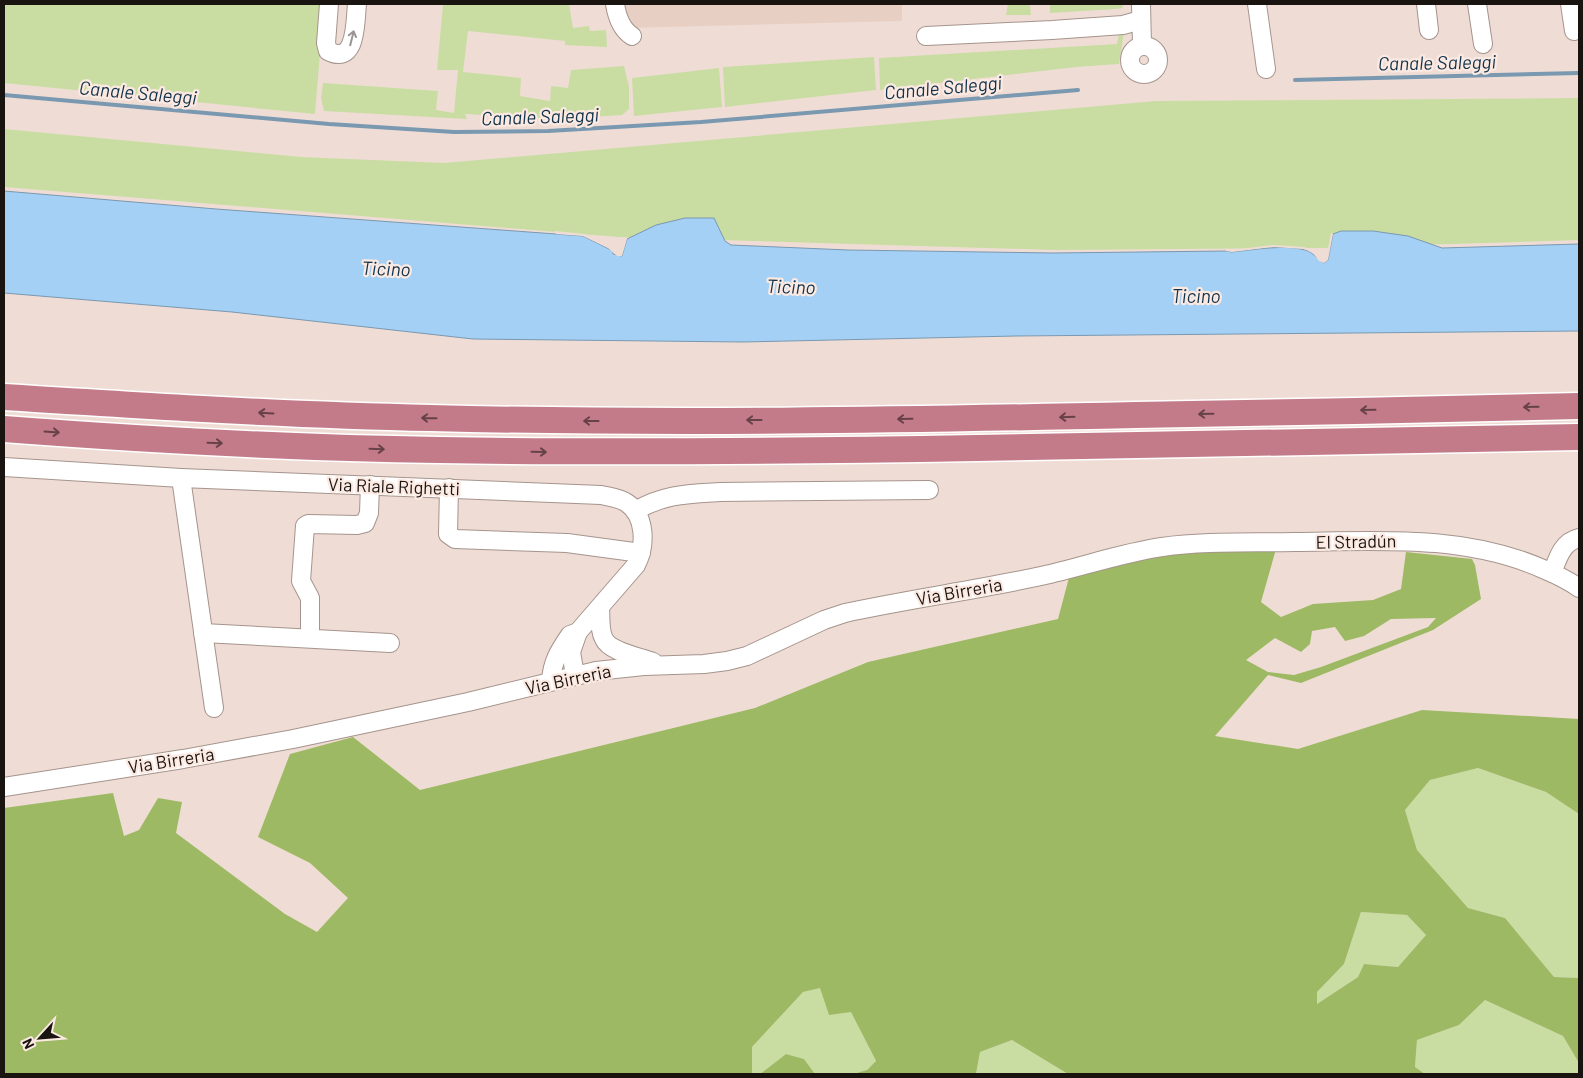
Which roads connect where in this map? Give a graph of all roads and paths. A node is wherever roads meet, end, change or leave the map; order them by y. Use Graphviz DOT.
graph roads {
  1 [pos="329,4"];
  2 [pos="357,4"];
  3 [pos="615,4"];
  4 [pos="1257,4"];
  5 [pos="1426,4"];
  6 [pos="1477,4"];
  7 [pos="1570,4"];
  8 [pos="1141,12"];
  9 [pos="1429,30"];
  10 [pos="1574,31"];
  11 [pos="632,36"];
  12 [pos="926,36"];
  13 [pos="1483,44"];
  14 [pos="1142,45"];
  15 [pos="1266,69"];
  16 [pos="4,397"];
  17 [pos="1579,406"];
  18 [pos="4,429"];
  19 [pos="1579,437"];
  20 [pos="4,467"];
  21 [pos="181,478"];
  22 [pos="370,485"];
  23 [pos="449,488"];
  24 [pos="929,490"];
  25 [pos="635,511"];
  26 [pos="1579,538"];
  27 [pos="641,554"];
  28 [pos="1125,555"];
  29 [pos="1552,573"];
  30 [pos="1579,588"];
  31 [pos="600,608"];
  32 [pos="310,628"];
  33 [pos="578,632"];
  34 [pos="203,633"];
  35 [pos="390,643"];
  36 [pos="664,665"];
  37 [pos="575,675"];
  38 [pos="551,681"];
  39 [pos="214,708"];
  40 [pos="4,787"];
  1 -- 2 [label="street, one-way"];
  3 -- 11 [label="street"];
  4 -- 15 [label="street"];
  5 -- 9 [label="street"];
  6 -- 13 [label="street"];
  7 -- 10 [label="street"];
  8 -- 12 [label="street"];
  8 -- 14 [label="street"];
  17 -- 16 [label="highway, one-way"];
  18 -- 19 [label="highway, one-way"];
  20 -- 21 [label="street, Via Riale Righetti"];
  21 -- 22 [label="street, Via Riale Righetti"];
  21 -- 34 [label="street"];
  22 -- 23 [label="street, Via Riale Righetti"];
  22 -- 32 [label="street"];
  23 -- 25 [label="street, Via Riale Righetti"];
  23 -- 27 [label="street"];
  24 -- 25 [label="street"];
  25 -- 27 [label="street"];
  26 -- 29 [label="street"];
  27 -- 31 [label="street"];
  28 -- 29 [label="street, El Stradún"];
  28 -- 36 [label="street, Via Birreria"];
  29 -- 30 [label="street, El Stradún"];
  31 -- 33 [label="street"];
  31 -- 36 [label="street"];
  33 -- 37 [label="street"];
  33 -- 38 [label="street"];
  34 -- 35 [label="street"];
  34 -- 39 [label="street"];
  36 -- 37 [label="street, Via Birreria"];
  37 -- 38 [label="street, Via Birreria"];
  38 -- 40 [label="street, Via Birreria"];
}
